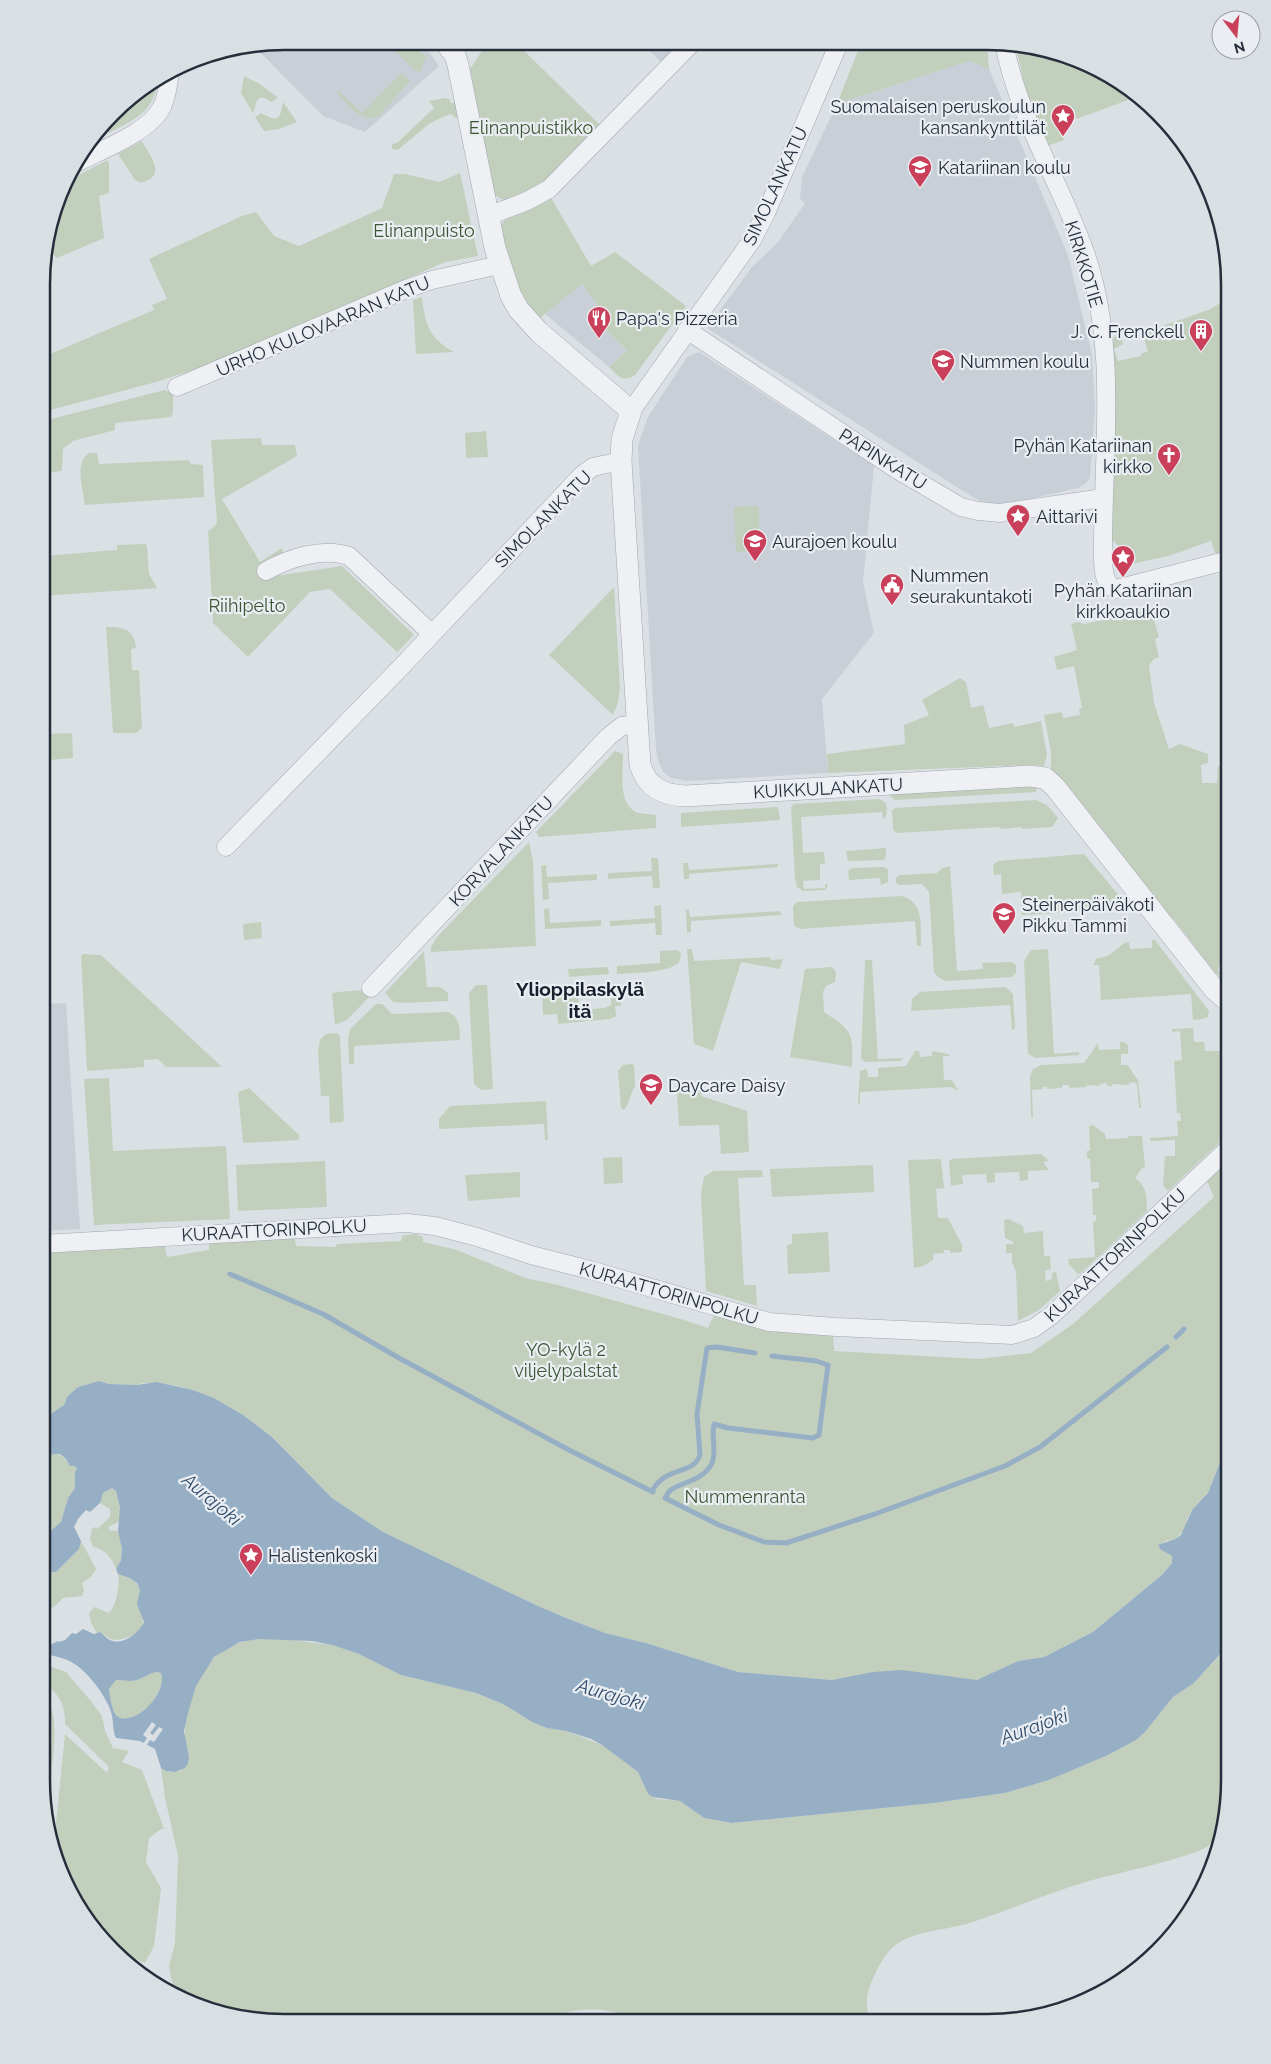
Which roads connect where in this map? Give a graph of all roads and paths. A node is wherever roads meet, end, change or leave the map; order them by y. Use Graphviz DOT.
graph roads {
  1 [pos="452,50"];
  2 [pos="686,50"];
  3 [pos="836,50"];
  4 [pos="1005,51"];
  5 [pos="168,80"];
  6 [pos="87,157"];
  7 [pos="488,216"];
  8 [pos="499,265"];
  9 [pos="687,330"];
  10 [pos="177,386"];
  11 [pos="631,411"];
  12 [pos="621,461"];
  13 [pos="1103,498"];
  14 [pos="1221,562"];
  15 [pos="266,571"];
  16 [pos="432,634"];
  17 [pos="637,724"];
  18 [pos="226,847"];
  19 [pos="371,988"];
  20 [pos="1221,995"];
  21 [pos="1221,1156"];
  22 [pos="50,1244"];
  1 -- 7 [label="street"];
  2 -- 7 [label="street"];
  3 -- 9 [label="street, SIMOLANKATU"];
  4 -- 13 [label="street, KIRKKOTIE"];
  5 -- 6 [label="street"];
  7 -- 8 [label="street"];
  8 -- 10 [label="street, URHO KULOVAARAN KATU"];
  8 -- 11 [label="street"];
  9 -- 11 [label="street, SIMOLANKATU"];
  9 -- 13 [label="street, PAPINKATU"];
  11 -- 12 [label="street, SIMOLANKATU"];
  12 -- 16 [label="street, SIMOLANKATU"];
  12 -- 17 [label="street, KUIKKULANKATU"];
  13 -- 14 [label="street"];
  15 -- 16 [label="street"];
  16 -- 18 [label="street, SIMOLANKATU"];
  17 -- 19 [label="street, KORVALANKATU"];
  17 -- 20 [label="street, KUIKKULANKATU"];
  21 -- 22 [label="street, KURAATTORINPOLKU"];
}
